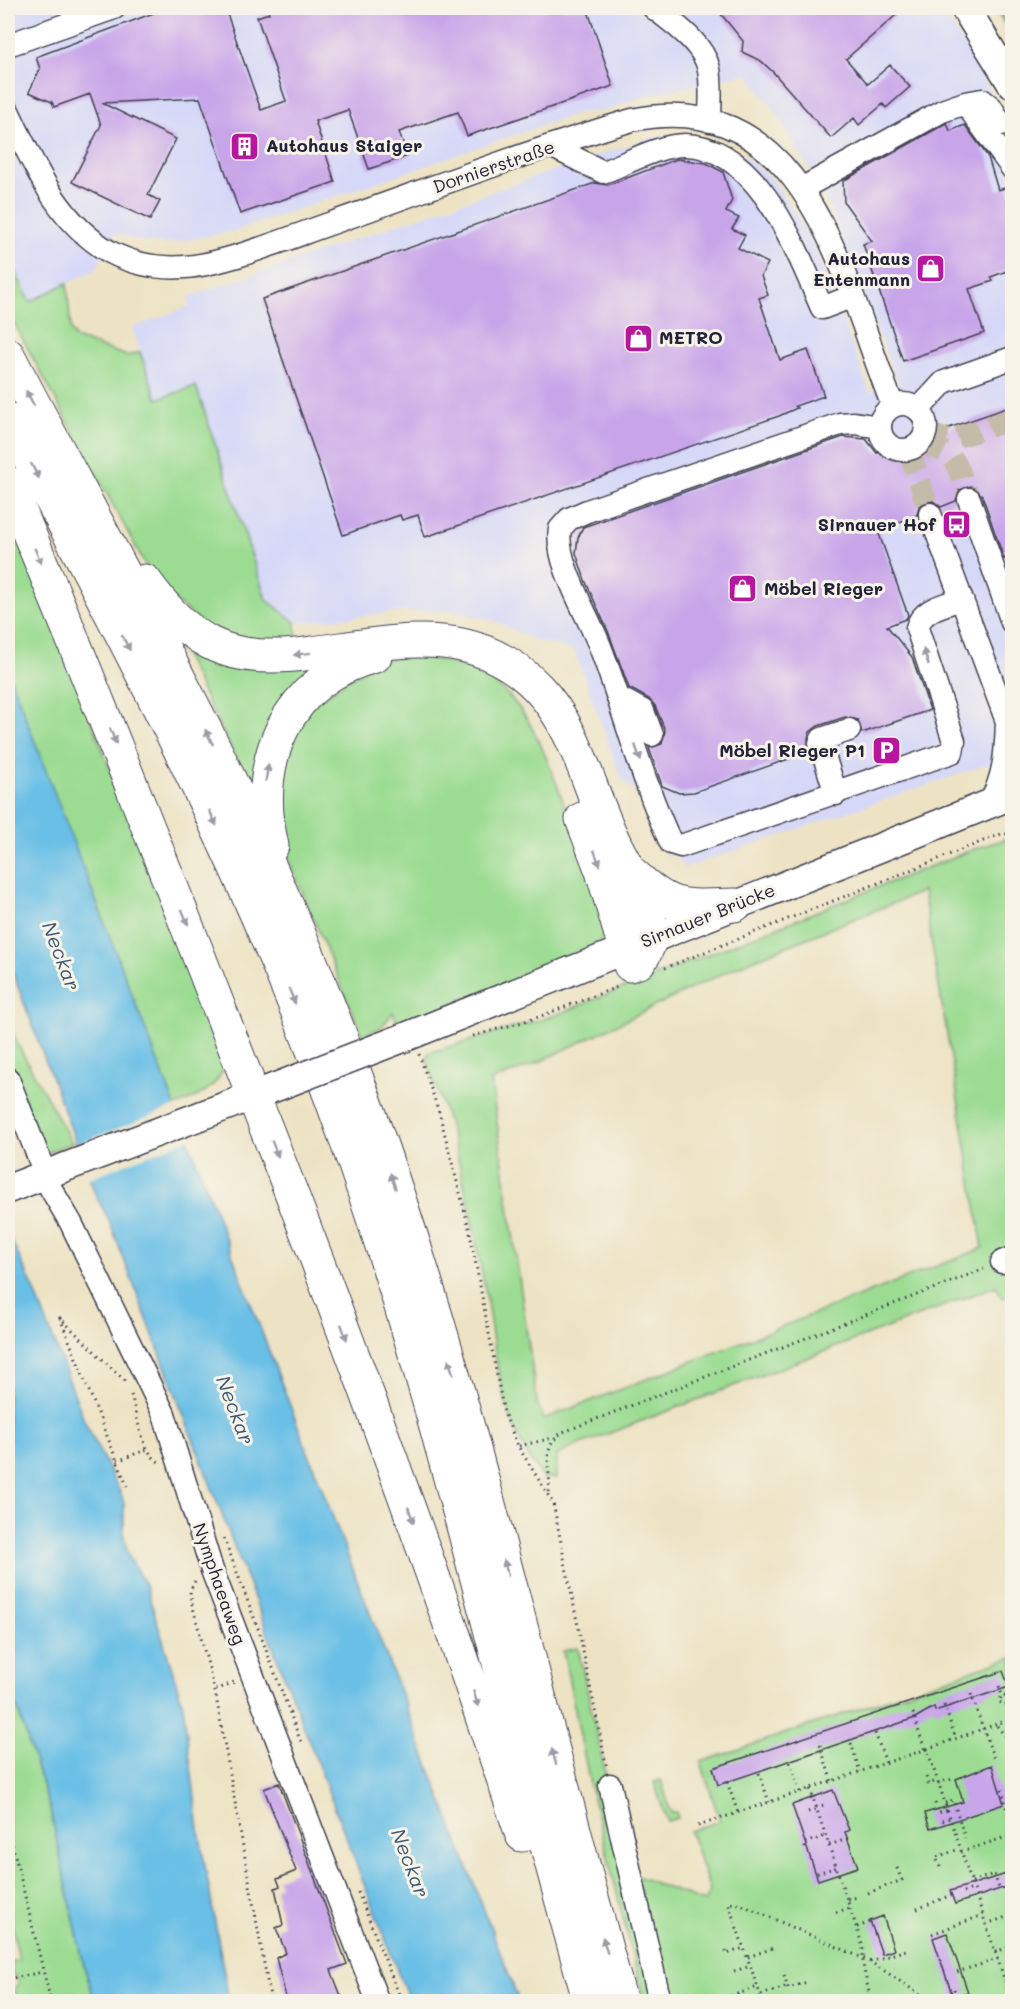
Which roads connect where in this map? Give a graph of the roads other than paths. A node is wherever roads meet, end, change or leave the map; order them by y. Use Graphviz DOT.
graph roads {
  1 [pos="114,8"];
  2 [pos="654,8"];
  3 [pos="965,8"];
  4 [pos="8,45"];
  5 [pos="1012,84"];
  6 [pos="965,103"];
  7 [pos="8,111"];
  8 [pos="710,121"];
  9 [pos="1000,124"];
  10 [pos="553,147"];
  11 [pos="1012,168"];
  12 [pos="803,188"];
  13 [pos="851,297"];
  14 [pos="8,355"];
  15 [pos="1012,358"];
  16 [pos="893,406"];
  17 [pos="918,410"];
  18 [pos="8,419"];
  19 [pos="880,427"];
  20 [pos="8,483"];
  21 [pos="969,499"];
  22 [pos="930,514"];
  23 [pos="98,523"];
  24 [pos="961,599"];
  25 [pos="1012,622"];
  26 [pos="619,698"];
  27 [pos="1011,726"];
  28 [pos="849,730"];
  29 [pos="652,735"];
  30 [pos="836,794"];
  31 [pos="1004,817"];
  32 [pos="628,870"];
  33 [pos="286,904"];
  34 [pos="735,905"];
  35 [pos="639,961"];
  36 [pos="8,1079"];
  37 [pos="261,1092"];
  38 [pos="42,1167"];
  39 [pos="8,1189"];
  40 [pos="610,1785"];
  41 [pos="378,2001"];
  42 [pos="579,2001"];
  43 [pos="590,2001"];
  44 [pos="621,2001"];
  45 [pos="660,2001"];
  1 -- 4 [label="street"];
  2 -- 8 [label="street"];
  3 -- 5 [label="main road"];
  6 -- 9 [label="street"];
  6 -- 11 [label="street"];
  6 -- 12 [label="street"];
  7 -- 10 [label="street, Dornierstraße"];
  8 -- 10 [label="street, Dornierstraße"];
  8 -- 12 [label="street, Dornierstraße"];
  10 -- 13 [label="street"];
  12 -- 13 [label="street, Dornierstraße"];
  13 -- 16 [label="street, Dornierstraße"];
  23 -- 14 [label="highway, one-way"];
  15 -- 17 [label="street"];
  16 -- 17 [label="street"];
  16 -- 19 [label="street"];
  17 -- 19 [label="street"];
  18 -- 43 [label="highway, one-way"];
  19 -- 26 [label="street"];
  20 -- 37 [label="highway, one-way"];
  21 -- 25 [label="street"];
  22 -- 24 [label="street"];
  32 -- 23 [label="highway, one-way"];
  33 -- 23 [label="highway, one-way"];
  24 -- 27 [label="street"];
  30 -- 24 [label="street, one-way"];
  26 -- 29 [label="street"];
  26 -- 30 [label="street, one-way"];
  27 -- 31 [label="street"];
  28 -- 30 [label="street"];
  31 -- 34 [label="main road, Sirnauer Brücke"];
  31 -- 35 [label="main road, Sirnauer Brücke"];
  32 -- 34 [label="highway"];
  32 -- 35 [label="highway"];
  33 -- 35 [label="highway, one-way"];
  44 -- 33 [label="highway, one-way"];
  34 -- 35 [label="main road, Sirnauer Brücke"];
  35 -- 37 [label="main road, Sirnauer Brücke, bridge"];
  36 -- 38 [label="street, Nymphaeaweg"];
  37 -- 38 [label="main road, Sirnauer Brücke"];
  37 -- 42 [label="highway, one-way"];
  38 -- 39 [label="main road, Sirnauer Brücke"];
  38 -- 41 [label="street, Nymphaeaweg"];
  40 -- 45 [label="street"];
}
